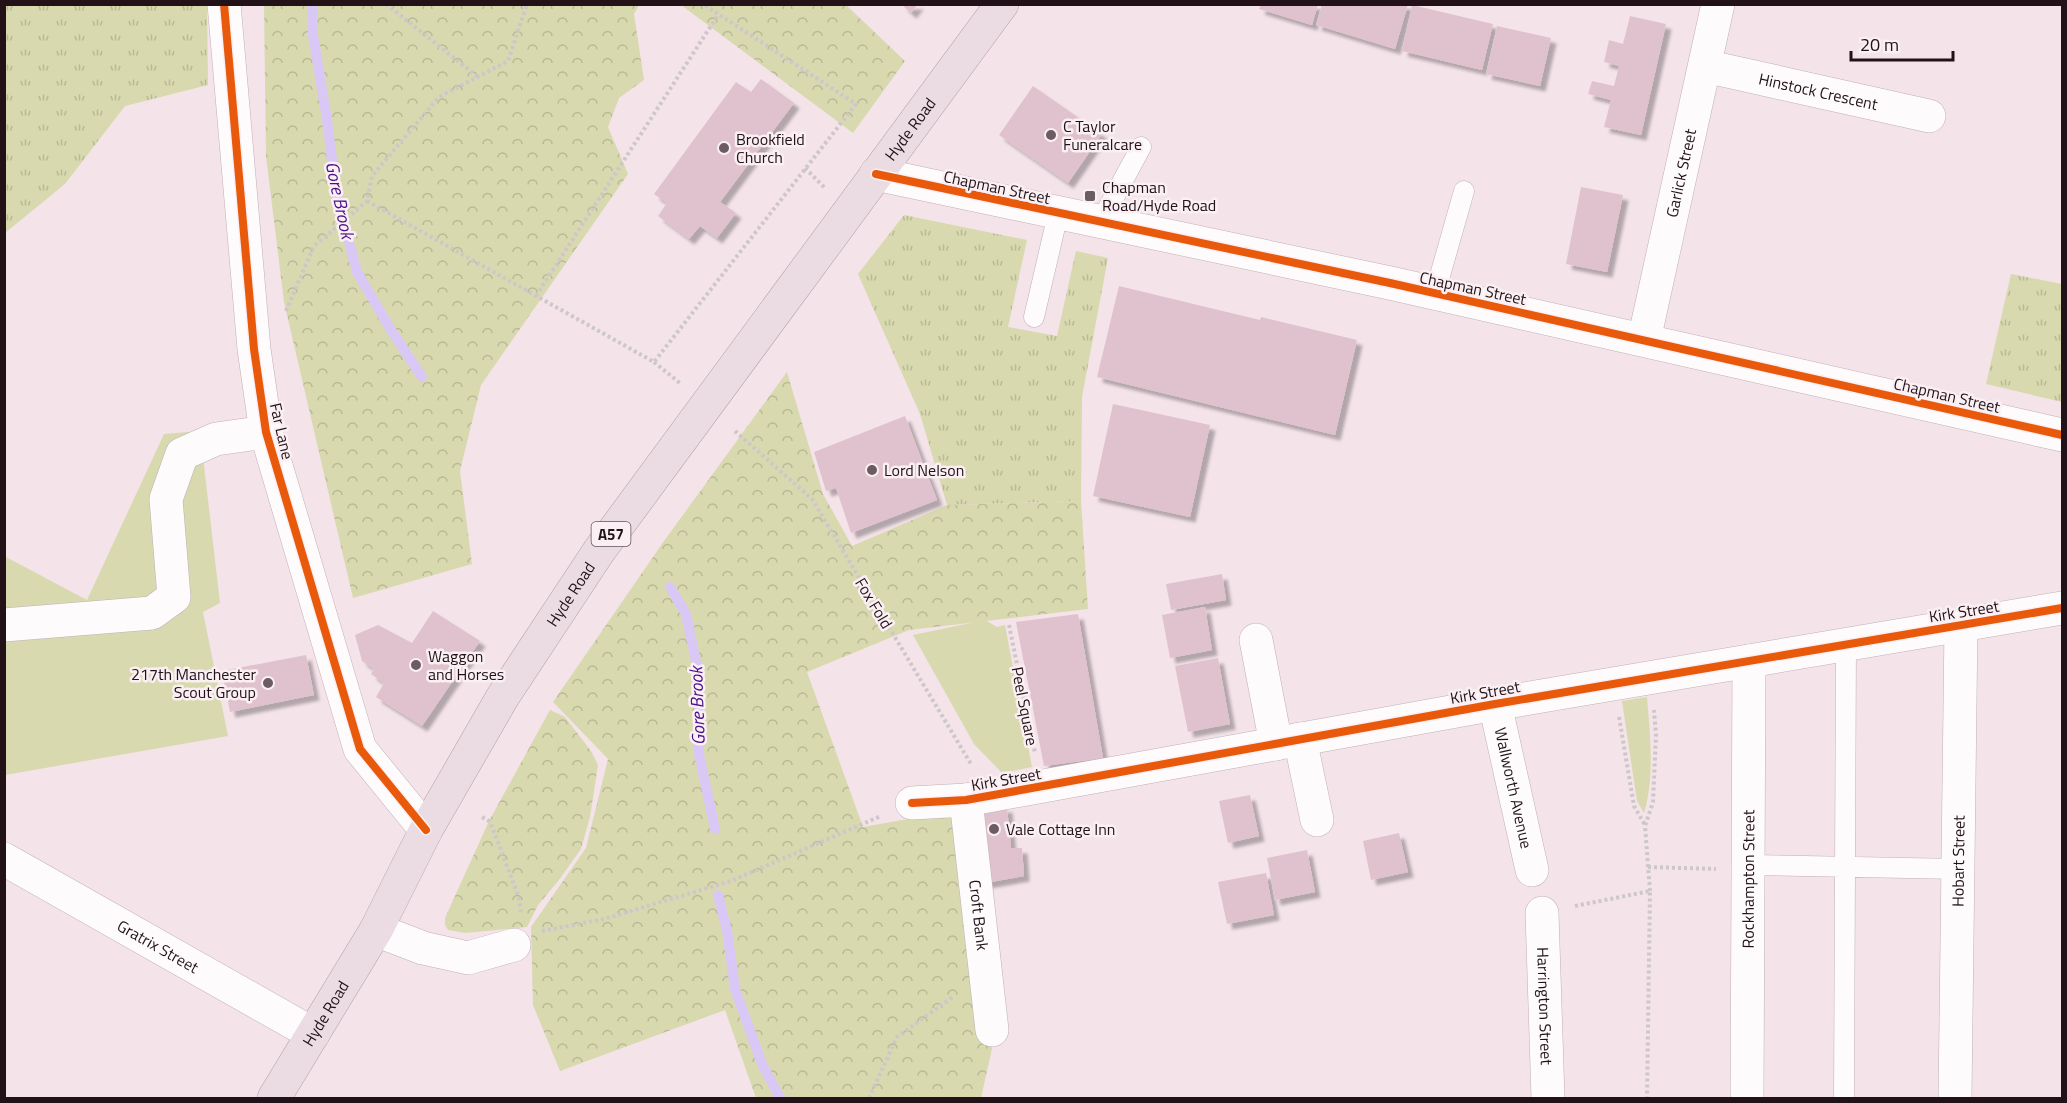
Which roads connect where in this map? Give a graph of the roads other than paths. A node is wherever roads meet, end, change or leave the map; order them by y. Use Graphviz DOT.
graph roads {
  1 [pos="224,4"];
  2 [pos="1002,4"];
  3 [pos="1718,4"];
  4 [pos="1705,66"];
  5 [pos="1929,116"];
  6 [pos="1141,147"];
  7 [pos="876,174"];
  8 [pos="1464,190"];
  9 [pos="1058,214"];
  10 [pos="1100,223"];
  11 [pos="1435,293"];
  12 [pos="1034,317"];
  13 [pos="1644,340"];
  14 [pos="266,432"];
  15 [pos="2062,435"];
  16 [pos="2062,609"];
  17 [pos="4,625"];
  18 [pos="1961,625"];
  19 [pos="1256,640"];
  20 [pos="1846,645"];
  21 [pos="1749,661"];
  22 [pos="1495,704"];
  23 [pos="1288,742"];
  24 [pos="978,798"];
  25 [pos="912,803"];
  26 [pos="1317,820"];
  27 [pos="426,830"];
  28 [pos="4,859"];
  29 [pos="1749,865"];
  30 [pos="1845,867"];
  31 [pos="1958,869"];
  32 [pos="1532,870"];
  33 [pos="1542,913"];
  34 [pos="376,930"];
  35 [pos="525,931"];
  36 [pos="992,1030"];
  37 [pos="313,1034"];
  38 [pos="274,1098"];
  39 [pos="1548,1098"];
  40 [pos="1747,1098"];
  41 [pos="1844,1098"];
  42 [pos="1954,1098"];
  1 -- 14 [label="street, Far Lane"];
  2 -- 7 [label="highway, Hyde Road / A57"];
  3 -- 4 [label="street, Garlick Street"];
  4 -- 5 [label="street, Hinstock Crescent"];
  4 -- 13 [label="street, Garlick Street"];
  6 -- 10 [label="lane"];
  7 -- 9 [label="street, Chapman Street"];
  7 -- 27 [label="highway, Hyde Road / A57"];
  8 -- 11 [label="lane"];
  9 -- 10 [label="street, Chapman Street"];
  9 -- 12 [label="lane"];
  10 -- 11 [label="street, Chapman Street"];
  11 -- 13 [label="street, Chapman Street"];
  13 -- 15 [label="street, Chapman Street"];
  14 -- 17 [label="street"];
  14 -- 27 [label="street, Far Lane"];
  16 -- 18 [label="street, Kirk Street"];
  18 -- 20 [label="street, Kirk Street"];
  18 -- 31 [label="street, Hobart Street"];
  19 -- 23 [label="street"];
  20 -- 21 [label="street, Kirk Street"];
  20 -- 30 [label="lane"];
  21 -- 22 [label="street, Kirk Street"];
  21 -- 29 [label="street, Rockhampton Street"];
  22 -- 23 [label="street, Kirk Street"];
  22 -- 32 [label="street, Wallworth Avenue"];
  23 -- 24 [label="street, Kirk Street"];
  23 -- 26 [label="street"];
  24 -- 25 [label="street, Kirk Street"];
  24 -- 36 [label="street, Croft Bank"];
  27 -- 34 [label="highway, Hyde Road / A57"];
  28 -- 37 [label="street, Gratrix Street"];
  29 -- 30 [label="lane"];
  29 -- 40 [label="street, Rockhampton Street"];
  30 -- 31 [label="lane"];
  30 -- 41 [label="lane"];
  31 -- 42 [label="street, Hobart Street"];
  33 -- 39 [label="street, Harrington Street"];
  34 -- 35 [label="street"];
  34 -- 37 [label="highway, Hyde Road / A57"];
  37 -- 38 [label="highway, Hyde Road / A57"];
}
